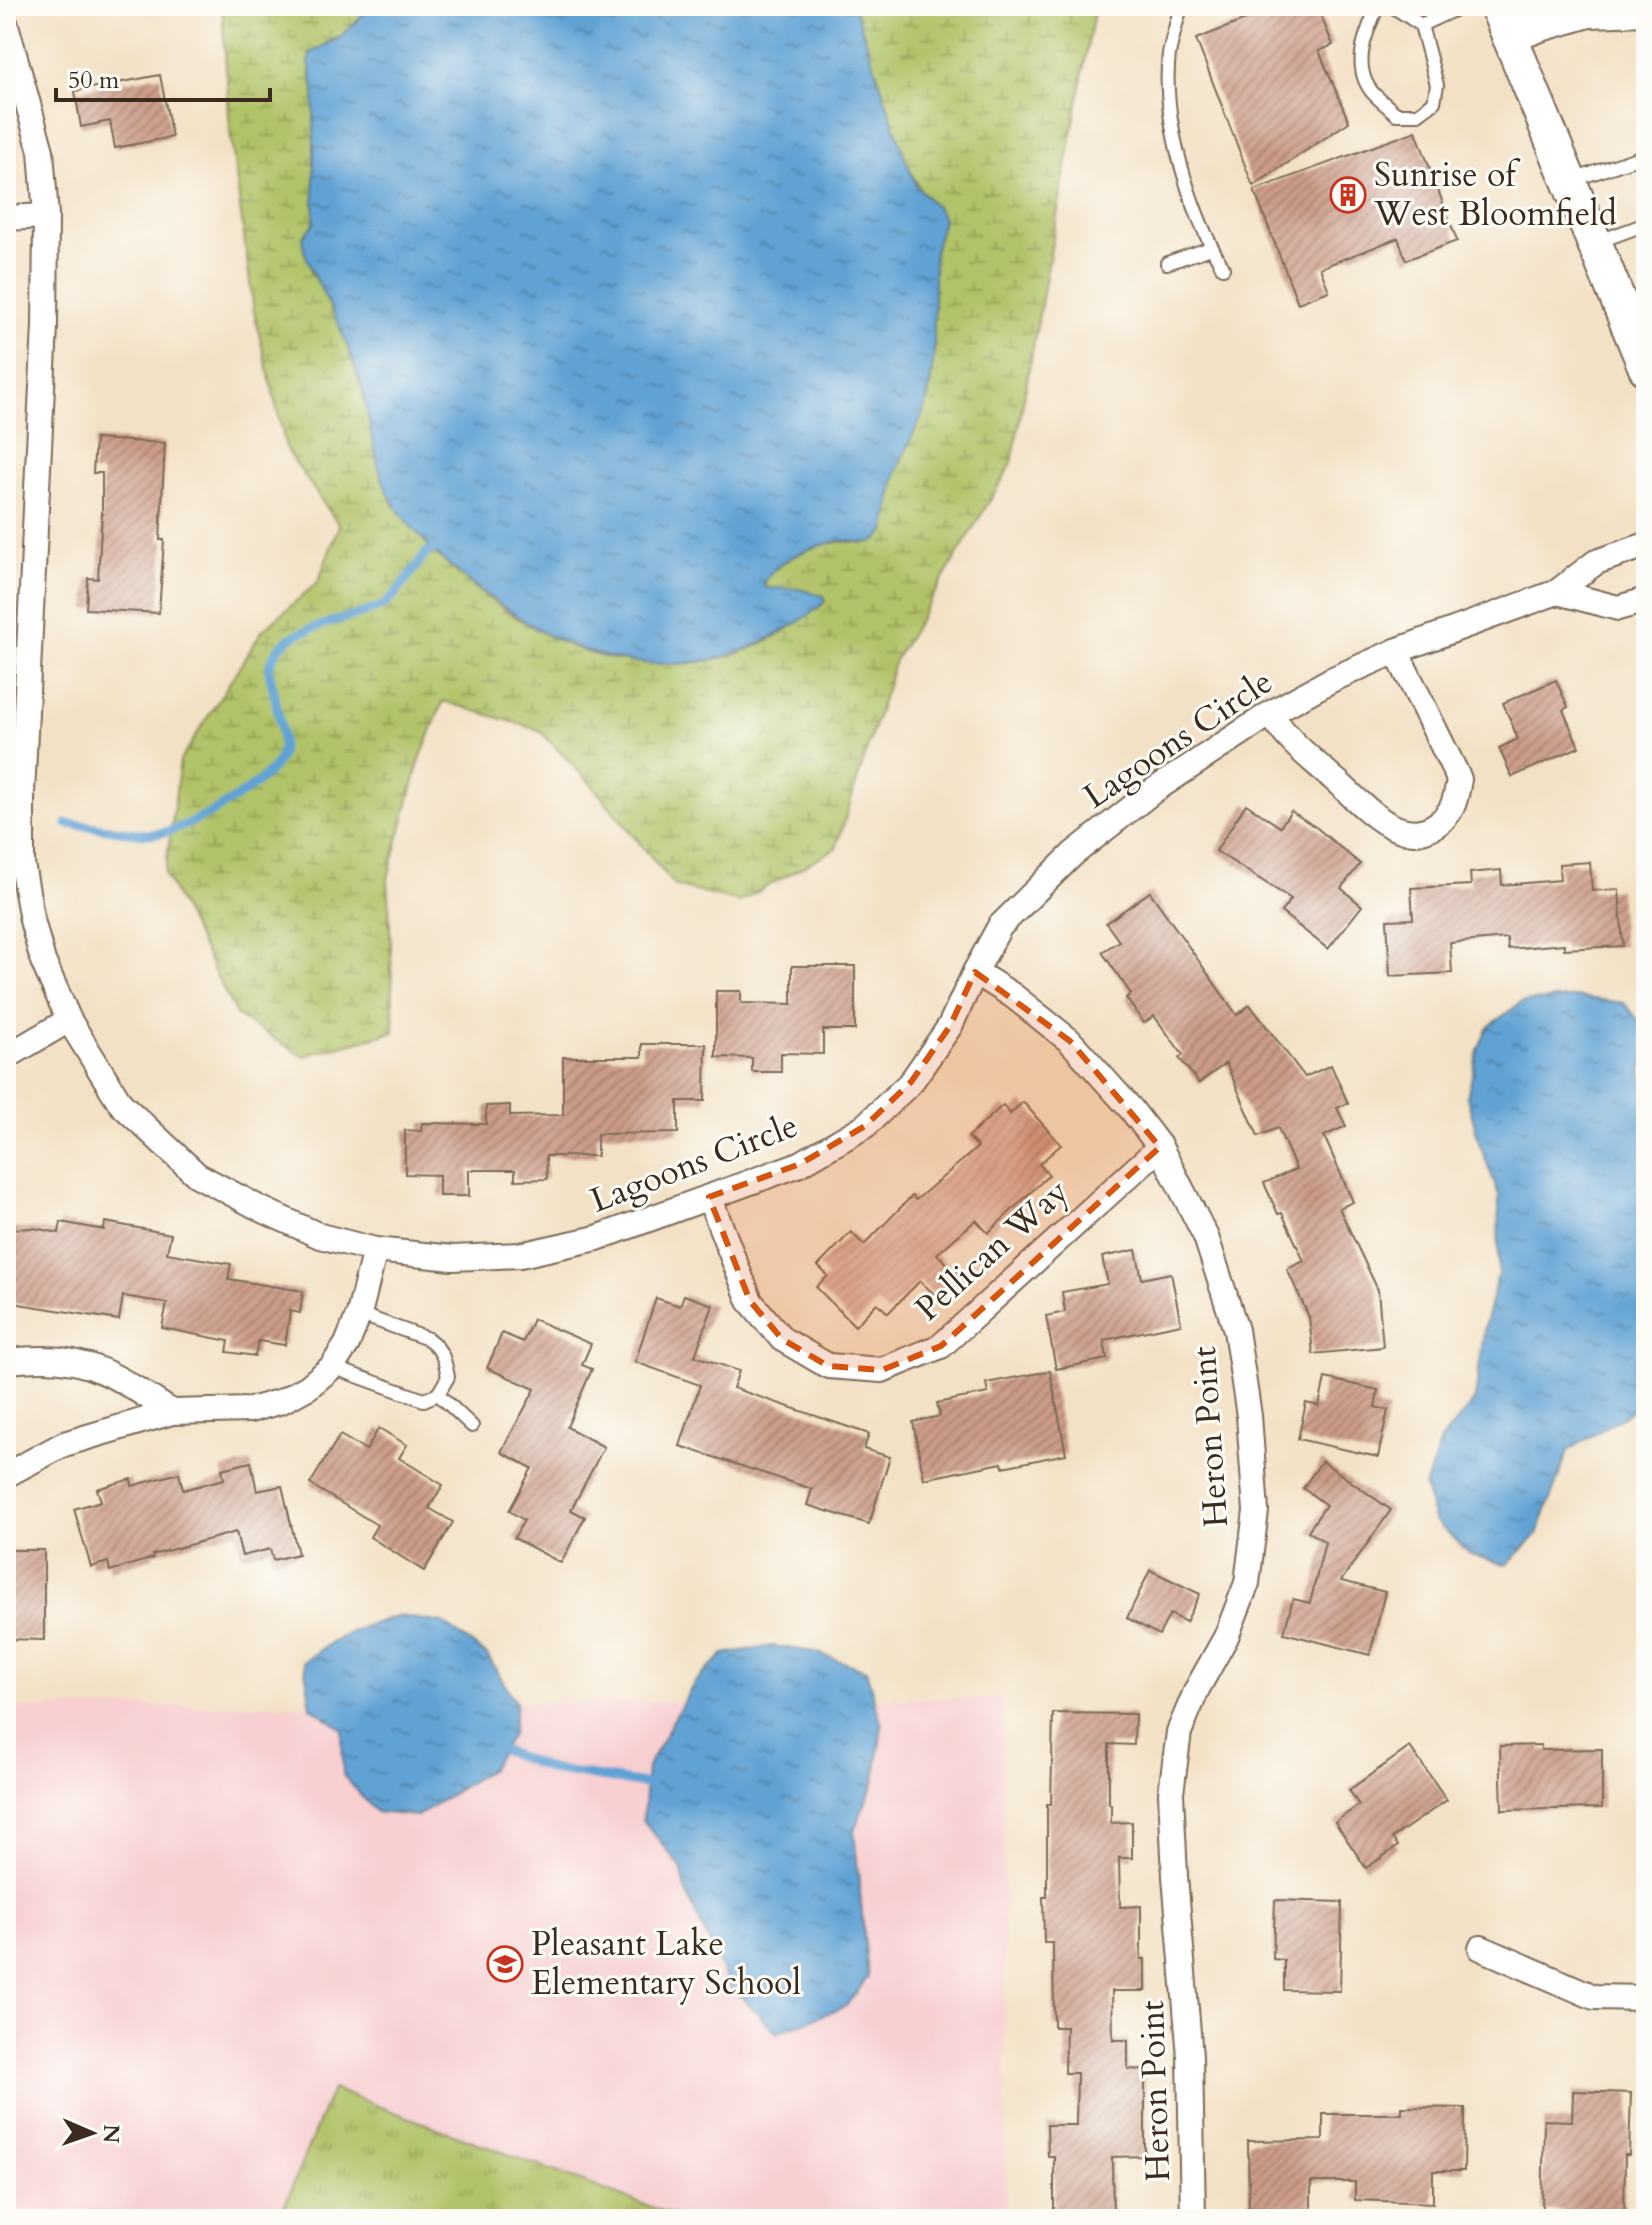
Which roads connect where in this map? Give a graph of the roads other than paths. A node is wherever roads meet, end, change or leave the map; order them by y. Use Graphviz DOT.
graph roads {
  1 [pos="1181,6"];
  2 [pos="1378,6"];
  3 [pos="1392,6"];
  4 [pos="1462,6"];
  5 [pos="1646,8"];
  6 [pos="1503,21"];
  7 [pos="6,25"];
  8 [pos="1421,25"];
  9 [pos="1646,155"];
  10 [pos="1570,181"];
  11 [pos="46,216"];
  12 [pos="6,218"];
  13 [pos="1646,224"];
  14 [pos="1594,243"];
  15 [pos="1211,248"];
  16 [pos="1167,263"];
  17 [pos="1223,268"];
  18 [pos="1646,368"];
  19 [pos="1646,545"];
  20 [pos="1557,592"];
  21 [pos="1646,600"];
  22 [pos="1396,651"];
  23 [pos="1271,713"];
  24 [pos="975,972"];
  25 [pos="69,1020"];
  26 [pos="6,1057"];
  27 [pos="1160,1147"];
  28 [pos="709,1197"];
  29 [pos="375,1250"];
  30 [pos="359,1314"];
  31 [pos="6,1362"];
  32 [pos="332,1367"];
  33 [pos="438,1394"];
  34 [pos="172,1412"];
  35 [pos="472,1426"];
  36 [pos="6,1475"];
  37 [pos="1481,1948"];
  38 [pos="1646,1998"];
  39 [pos="1193,2219"];
  1 -- 15 [label="lane"];
  2 -- 8 [label="lane"];
  3 -- 8 [label="lane"];
  4 -- 8 [label="lane"];
  5 -- 6 [label="main road"];
  6 -- 10 [label="main road"];
  7 -- 11 [label="street, Lagoons Circle"];
  9 -- 10 [label="lane"];
  10 -- 14 [label="main road"];
  11 -- 12 [label="street"];
  11 -- 25 [label="street, Lagoons Circle"];
  13 -- 14 [label="lane"];
  14 -- 18 [label="main road"];
  15 -- 16 [label="lane"];
  15 -- 17 [label="lane"];
  19 -- 20 [label="street, Lagoons Circle"];
  20 -- 21 [label="street"];
  20 -- 22 [label="street, Lagoons Circle"];
  22 -- 23 [label="street, Lagoons Circle"];
  22 -- 23 [label="street"];
  23 -- 24 [label="street, Lagoons Circle"];
  24 -- 27 [label="street, Heron Point"];
  24 -- 28 [label="street, Lagoons Circle"];
  25 -- 26 [label="street"];
  25 -- 29 [label="street, Lagoons Circle"];
  27 -- 28 [label="street, Pellican Way"];
  27 -- 39 [label="street, Heron Point"];
  28 -- 29 [label="street, Lagoons Circle"];
  29 -- 30 [label="street"];
  30 -- 32 [label="street"];
  30 -- 33 [label="lane"];
  31 -- 34 [label="street"];
  32 -- 33 [label="lane"];
  32 -- 34 [label="street"];
  33 -- 35 [label="lane"];
  34 -- 36 [label="street"];
  37 -- 38 [label="street"];
}
